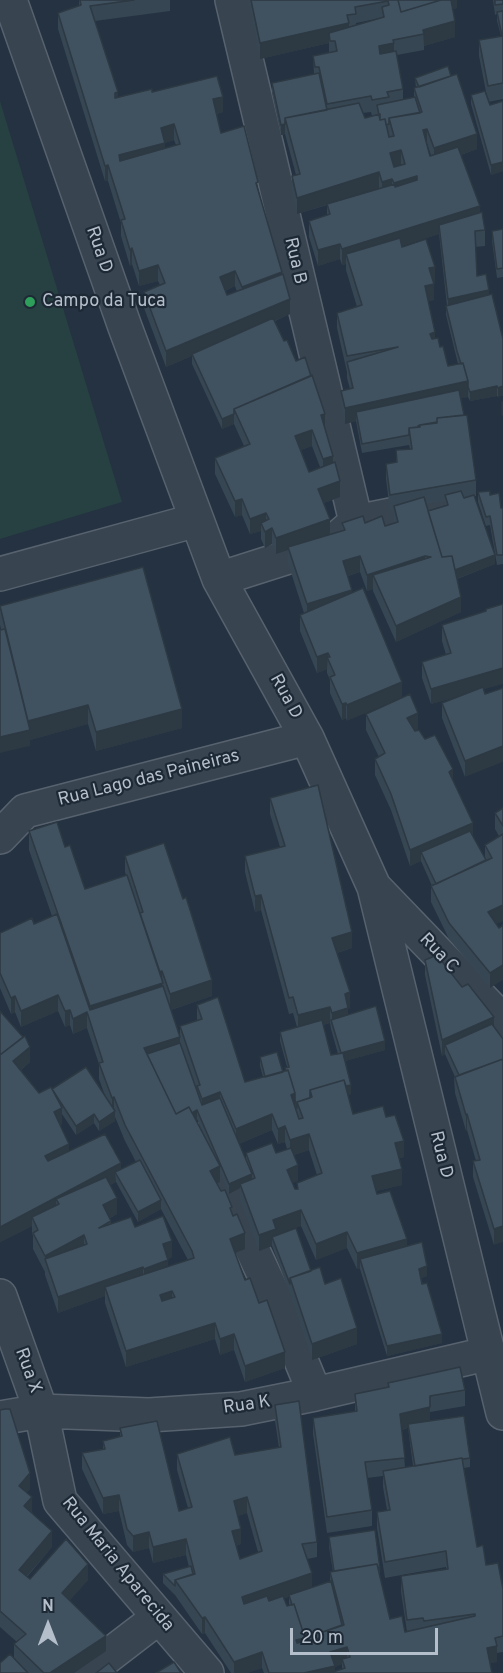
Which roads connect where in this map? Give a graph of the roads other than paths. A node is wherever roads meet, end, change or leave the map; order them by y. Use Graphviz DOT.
graph roads {
  1 [pos="10,0"];
  2 [pos="232,0"];
  3 [pos="431,507"];
  4 [pos="197,520"];
  5 [pos="356,522"];
  6 [pos="0,574"];
  7 [pos="219,579"];
  8 [pos="308,738"];
  9 [pos="0,837"];
  10 [pos="374,887"];
  11 [pos="503,1021"];
  12 [pos="195,1127"];
  13 [pos="0,1296"];
  14 [pos="490,1353"];
  15 [pos="315,1394"];
  16 [pos="41,1411"];
  17 [pos="503,1413"];
  18 [pos="0,1418"];
  19 [pos="159,1617"];
  20 [pos="86,1673"];
  21 [pos="207,1673"];
  1 -- 4 [label="street, Rua D"];
  2 -- 5 [label="street, Rua B"];
  3 -- 5 [label="street"];
  4 -- 6 [label="street"];
  4 -- 7 [label="street, Rua D"];
  5 -- 7 [label="street"];
  7 -- 8 [label="street, Rua D"];
  8 -- 9 [label="street, Rua Lago das Paineiras"];
  8 -- 10 [label="street, Rua D"];
  10 -- 11 [label="street, Rua C"];
  10 -- 14 [label="street, Rua D"];
  12 -- 15 [label="street"];
  13 -- 16 [label="street, Rua X"];
  14 -- 15 [label="street, Rua K"];
  14 -- 17 [label="street, Rua D"];
  15 -- 16 [label="street, Rua K"];
  16 -- 18 [label="street, Rua K"];
  16 -- 19 [label="street, Rua Maria Aparecida"];
  19 -- 20 [label="street"];
  19 -- 21 [label="street, Rua Maria Aparecida"];
}
